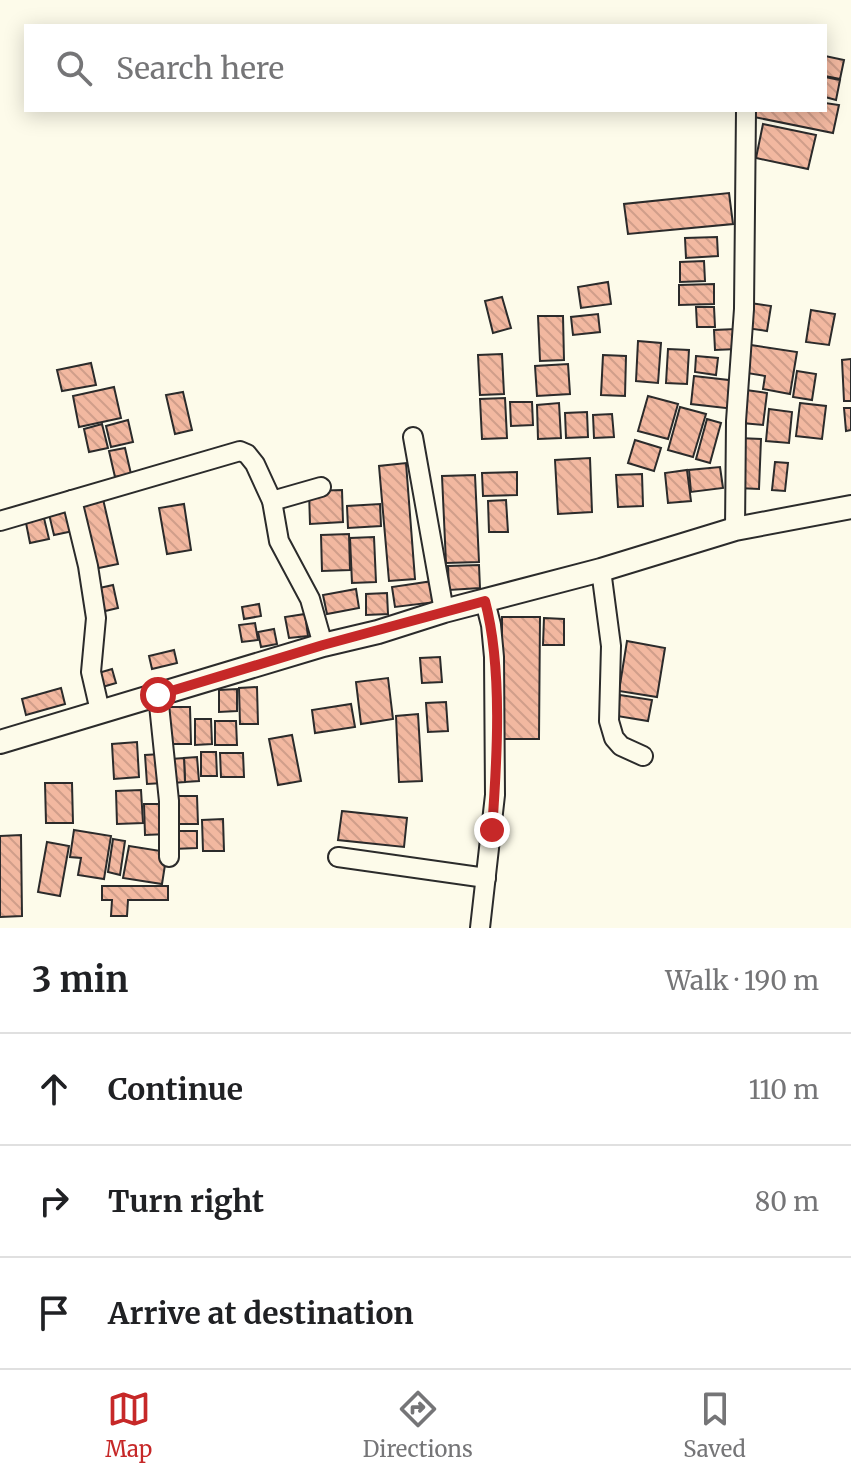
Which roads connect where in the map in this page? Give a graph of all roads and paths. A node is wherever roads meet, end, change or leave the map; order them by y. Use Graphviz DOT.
graph roads {
  1 [pos="746,112"];
  2 [pos="413,437"];
  3 [pos="321,487"];
  4 [pos="72,500"];
  5 [pos="272,501"];
  6 [pos="851,507"];
  7 [pos="0,521"];
  8 [pos="735,529"];
  9 [pos="601,570"];
  10 [pos="485,601"];
  11 [pos="444,611"];
  12 [pos="323,645"];
  13 [pos="158,695"];
  14 [pos="100,711"];
  15 [pos="0,742"];
  16 [pos="643,756"];
  17 [pos="169,857"];
  18 [pos="338,857"];
  19 [pos="486,878"];
  20 [pos="480,928"];
  1 -- 8 [label="street"];
  2 -- 11 [label="street"];
  3 -- 5 [label="street"];
  4 -- 5 [label="street"];
  4 -- 7 [label="street"];
  4 -- 14 [label="street"];
  5 -- 12 [label="street"];
  6 -- 8 [label="street"];
  8 -- 9 [label="street"];
  9 -- 10 [label="street"];
  9 -- 16 [label="street"];
  10 -- 11 [label="street"];
  10 -- 19 [label="street"];
  11 -- 12 [label="street"];
  12 -- 13 [label="street"];
  13 -- 14 [label="street"];
  13 -- 17 [label="street"];
  14 -- 15 [label="street"];
  18 -- 19 [label="street"];
  19 -- 20 [label="street"];
}
